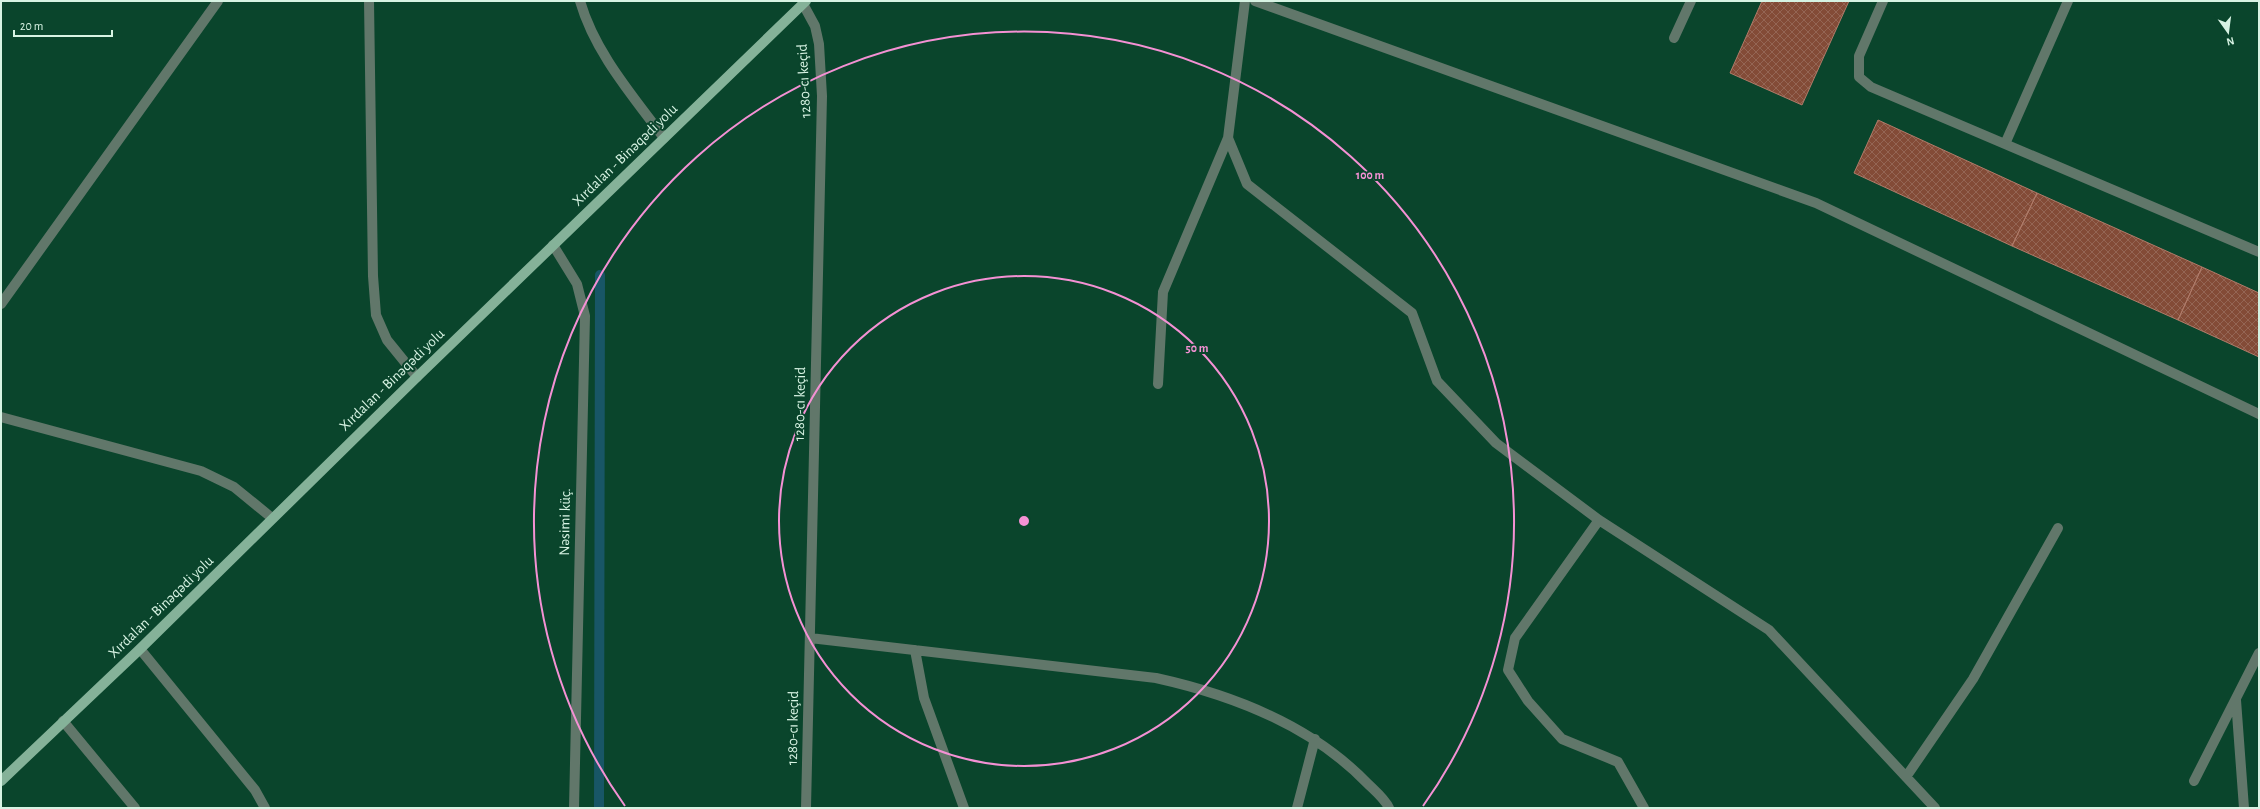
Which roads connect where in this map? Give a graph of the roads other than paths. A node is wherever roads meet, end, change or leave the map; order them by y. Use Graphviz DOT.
graph roads {
  1 [pos="218,1"];
  2 [pos="369,1"];
  3 [pos="580,1"];
  4 [pos="1245,1"];
  5 [pos="1255,1"];
  6 [pos="1691,1"];
  7 [pos="1883,1"];
  8 [pos="2068,1"];
  9 [pos="804,2"];
  10 [pos="1674,38"];
  11 [pos="664,138"];
  12 [pos="1228,138"];
  13 [pos="2005,144"];
  14 [pos="553,245"];
  15 [pos="2259,252"];
  16 [pos="1,304"];
  17 [pos="417,377"];
  18 [pos="1158,384"];
  19 [pos="2259,414"];
  20 [pos="1,417"];
  21 [pos="272,518"];
  22 [pos="1599,520"];
  23 [pos="2058,528"];
  24 [pos="810,638"];
  25 [pos="140,649"];
  26 [pos="915,650"];
  27 [pos="2259,653"];
  28 [pos="2236,700"];
  29 [pos="63,722"];
  30 [pos="1315,739"];
  31 [pos="1906,777"];
  32 [pos="2,780"];
  33 [pos="2194,780"];
  34 [pos="135,808"];
  35 [pos="265,808"];
  36 [pos="574,808"];
  37 [pos="806,808"];
  38 [pos="964,808"];
  39 [pos="1297,808"];
  40 [pos="1389,808"];
  41 [pos="1644,808"];
  42 [pos="1935,808"];
  43 [pos="2244,808"];
  1 -- 16 [label="street"];
  2 -- 17 [label="street"];
  3 -- 11 [label="street"];
  4 -- 12 [label="street"];
  5 -- 19 [label="street"];
  6 -- 10 [label="street"];
  7 -- 13 [label="street"];
  8 -- 13 [label="street"];
  9 -- 11 [label="main road, Xırdalan - Binəqədi yolu"];
  9 -- 24 [label="street, 1280-cı keçid"];
  11 -- 14 [label="main road, Xırdalan - Binəqədi yolu"];
  12 -- 18 [label="street"];
  12 -- 22 [label="street"];
  13 -- 15 [label="street"];
  14 -- 17 [label="main road, Xırdalan - Binəqədi yolu"];
  14 -- 36 [label="street, Nəsimi küç."];
  17 -- 21 [label="main road, Xırdalan - Binəqədi yolu"];
  20 -- 21 [label="street"];
  21 -- 25 [label="main road, Xırdalan - Binəqədi yolu"];
  22 -- 31 [label="street"];
  22 -- 41 [label="street"];
  23 -- 31 [label="street"];
  24 -- 26 [label="street"];
  24 -- 37 [label="street, 1280-cı keçid"];
  25 -- 29 [label="main road, Xırdalan - Binəqədi yolu"];
  25 -- 35 [label="street"];
  26 -- 30 [label="street"];
  26 -- 38 [label="street"];
  27 -- 28 [label="street"];
  28 -- 33 [label="street"];
  28 -- 43 [label="street"];
  29 -- 32 [label="main road, Xırdalan - Binəqədi yolu"];
  29 -- 34 [label="street"];
  30 -- 39 [label="street"];
  30 -- 40 [label="street"];
  31 -- 42 [label="street"];
}
